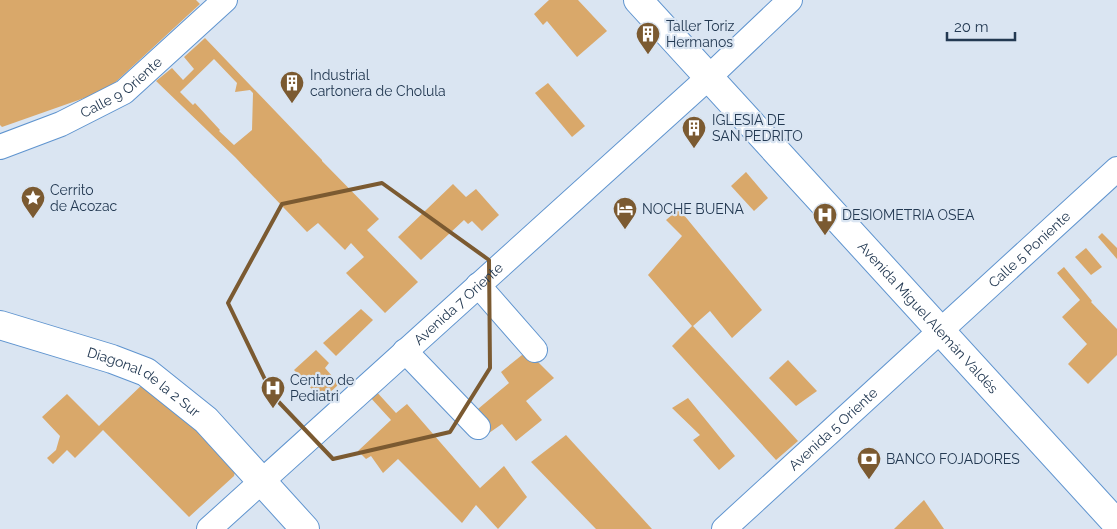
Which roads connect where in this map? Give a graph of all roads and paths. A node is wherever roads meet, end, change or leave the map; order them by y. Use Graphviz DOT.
graph roads {
  1 [pos="225,0"];
  2 [pos="638,0"];
  3 [pos="790,0"];
  4 [pos="708,78"];
  5 [pos="0,147"];
  6 [pos="1117,169"];
  7 [pos="478,285"];
  8 [pos="0,325"];
  9 [pos="942,330"];
  10 [pos="534,350"];
  11 [pos="405,351"];
  12 [pos="478,426"];
  13 [pos="260,481"];
  14 [pos="1117,524"];
  15 [pos="209,529"];
  16 [pos="304,529"];
  17 [pos="724,529"];
  1 -- 5 [label="street, Calle 9 Oriente"];
  2 -- 4 [label="main road, Avenida Miguel Alemán Valdés"];
  3 -- 4 [label="street, Avenida 7 Oriente"];
  4 -- 7 [label="street, Avenida 7 Oriente"];
  4 -- 9 [label="main road, Avenida Miguel Alemán Valdés"];
  6 -- 9 [label="street, Calle 5 Poniente"];
  7 -- 10 [label="street"];
  7 -- 11 [label="street, Avenida 7 Oriente"];
  8 -- 13 [label="main road, Diagonal de la 2 Sur"];
  9 -- 14 [label="main road, Avenida Miguel Alemán Valdés"];
  9 -- 17 [label="street, Avenida 5 Oriente"];
  11 -- 12 [label="street"];
  11 -- 13 [label="street, Avenida 7 Oriente"];
  13 -- 15 [label="street, Avenida 7 Oriente"];
  13 -- 16 [label="main road, Diagonal de la 2 Sur"];
}
